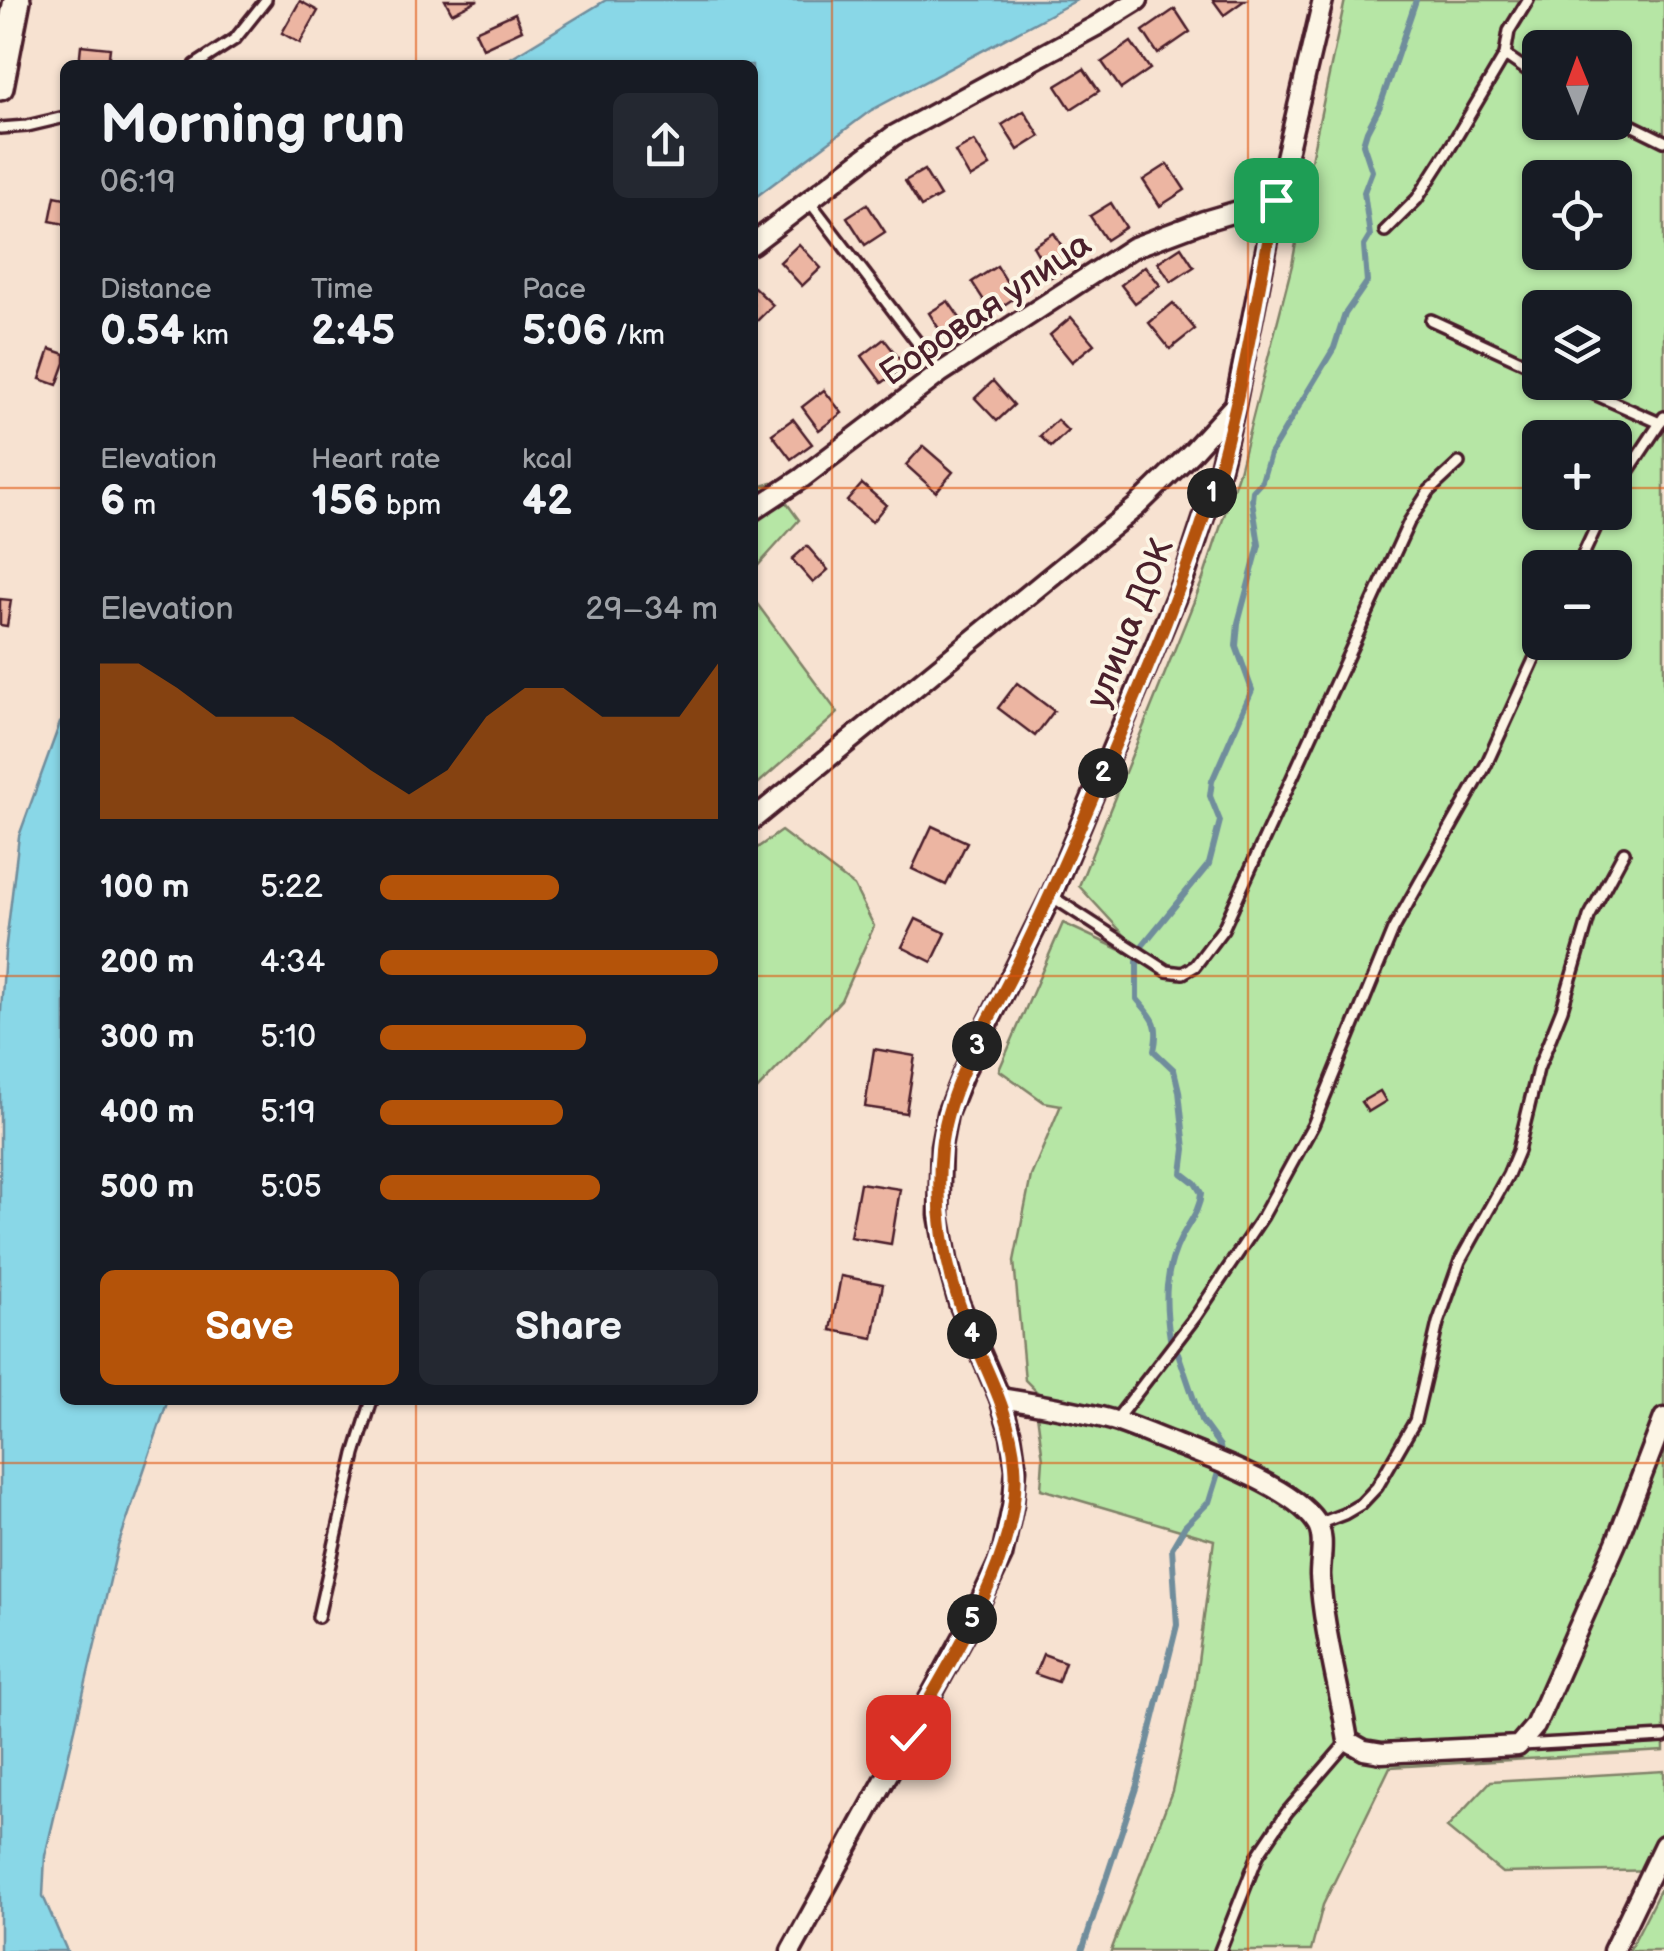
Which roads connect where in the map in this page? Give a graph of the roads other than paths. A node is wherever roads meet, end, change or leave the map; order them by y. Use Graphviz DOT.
graph roads {
  1 [pos="17,0"];
  2 [pos="266,0"];
  3 [pos="1138,0"];
  4 [pos="1323,0"];
  5 [pos="1528,0"];
  6 [pos="1505,54"];
  7 [pos="202,60"];
  8 [pos="1522,66"];
  9 [pos="0,87"];
  10 [pos="60,118"];
  11 [pos="1632,125"];
  12 [pos="0,128"];
  13 [pos="1664,141"];
  14 [pos="808,200"];
  15 [pos="1276,200"];
  16 [pos="1384,231"];
  17 [pos="758,239"];
  18 [pos="1431,320"];
  19 [pos="1522,362"];
  20 [pos="940,373"];
  21 [pos="1612,400"];
  22 [pos="1234,406"];
  23 [pos="1662,420"];
  24 [pos="1460,463"];
  25 [pos="1632,466"];
  26 [pos="758,508"];
  27 [pos="1534,660"];
  28 [pos="758,815"];
  29 [pos="1624,852"];
  30 [pos="1051,896"];
  31 [pos="1000,1398"];
  32 [pos="370,1405"];
  33 [pos="1664,1418"];
  34 [pos="1115,1421"];
  35 [pos="1318,1524"];
  36 [pos="318,1617"];
  37 [pos="1664,1737"];
  38 [pos="1348,1741"];
  39 [pos="1518,1746"];
  40 [pos="1664,1844"];
  41 [pos="791,1951"];
  42 [pos="1220,1951"];
  43 [pos="1613,1951"];
  1 -- 9 [label="main road"];
  2 -- 7 [label="lane"];
  3 -- 14 [label="street"];
  4 -- 15 [label="street"];
  5 -- 6 [label="lane"];
  6 -- 8 [label="lane"];
  6 -- 16 [label="lane"];
  10 -- 12 [label="lane"];
  11 -- 13 [label="lane"];
  14 -- 17 [label="street"];
  14 -- 20 [label="lane"];
  15 -- 20 [label="street, Боровая улица"];
  15 -- 22 [label="street"];
  18 -- 19 [label="lane"];
  20 -- 26 [label="street, Боровая улица"];
  21 -- 23 [label="lane"];
  22 -- 28 [label="street, улица ДОК"];
  22 -- 30 [label="street, улица ДОК"];
  23 -- 25 [label="lane"];
  24 -- 30 [label="lane"];
  27 -- 34 [label="lane"];
  29 -- 35 [label="lane"];
  30 -- 31 [label="street, улица ДОК"];
  31 -- 34 [label="street"];
  31 -- 41 [label="street, улица ДОК"];
  32 -- 36 [label="lane"];
  33 -- 39 [label="street"];
  34 -- 35 [label="street"];
  35 -- 38 [label="street"];
  37 -- 39 [label="lane"];
  38 -- 39 [label="street"];
  38 -- 42 [label="lane"];
  40 -- 43 [label="street"];
}
